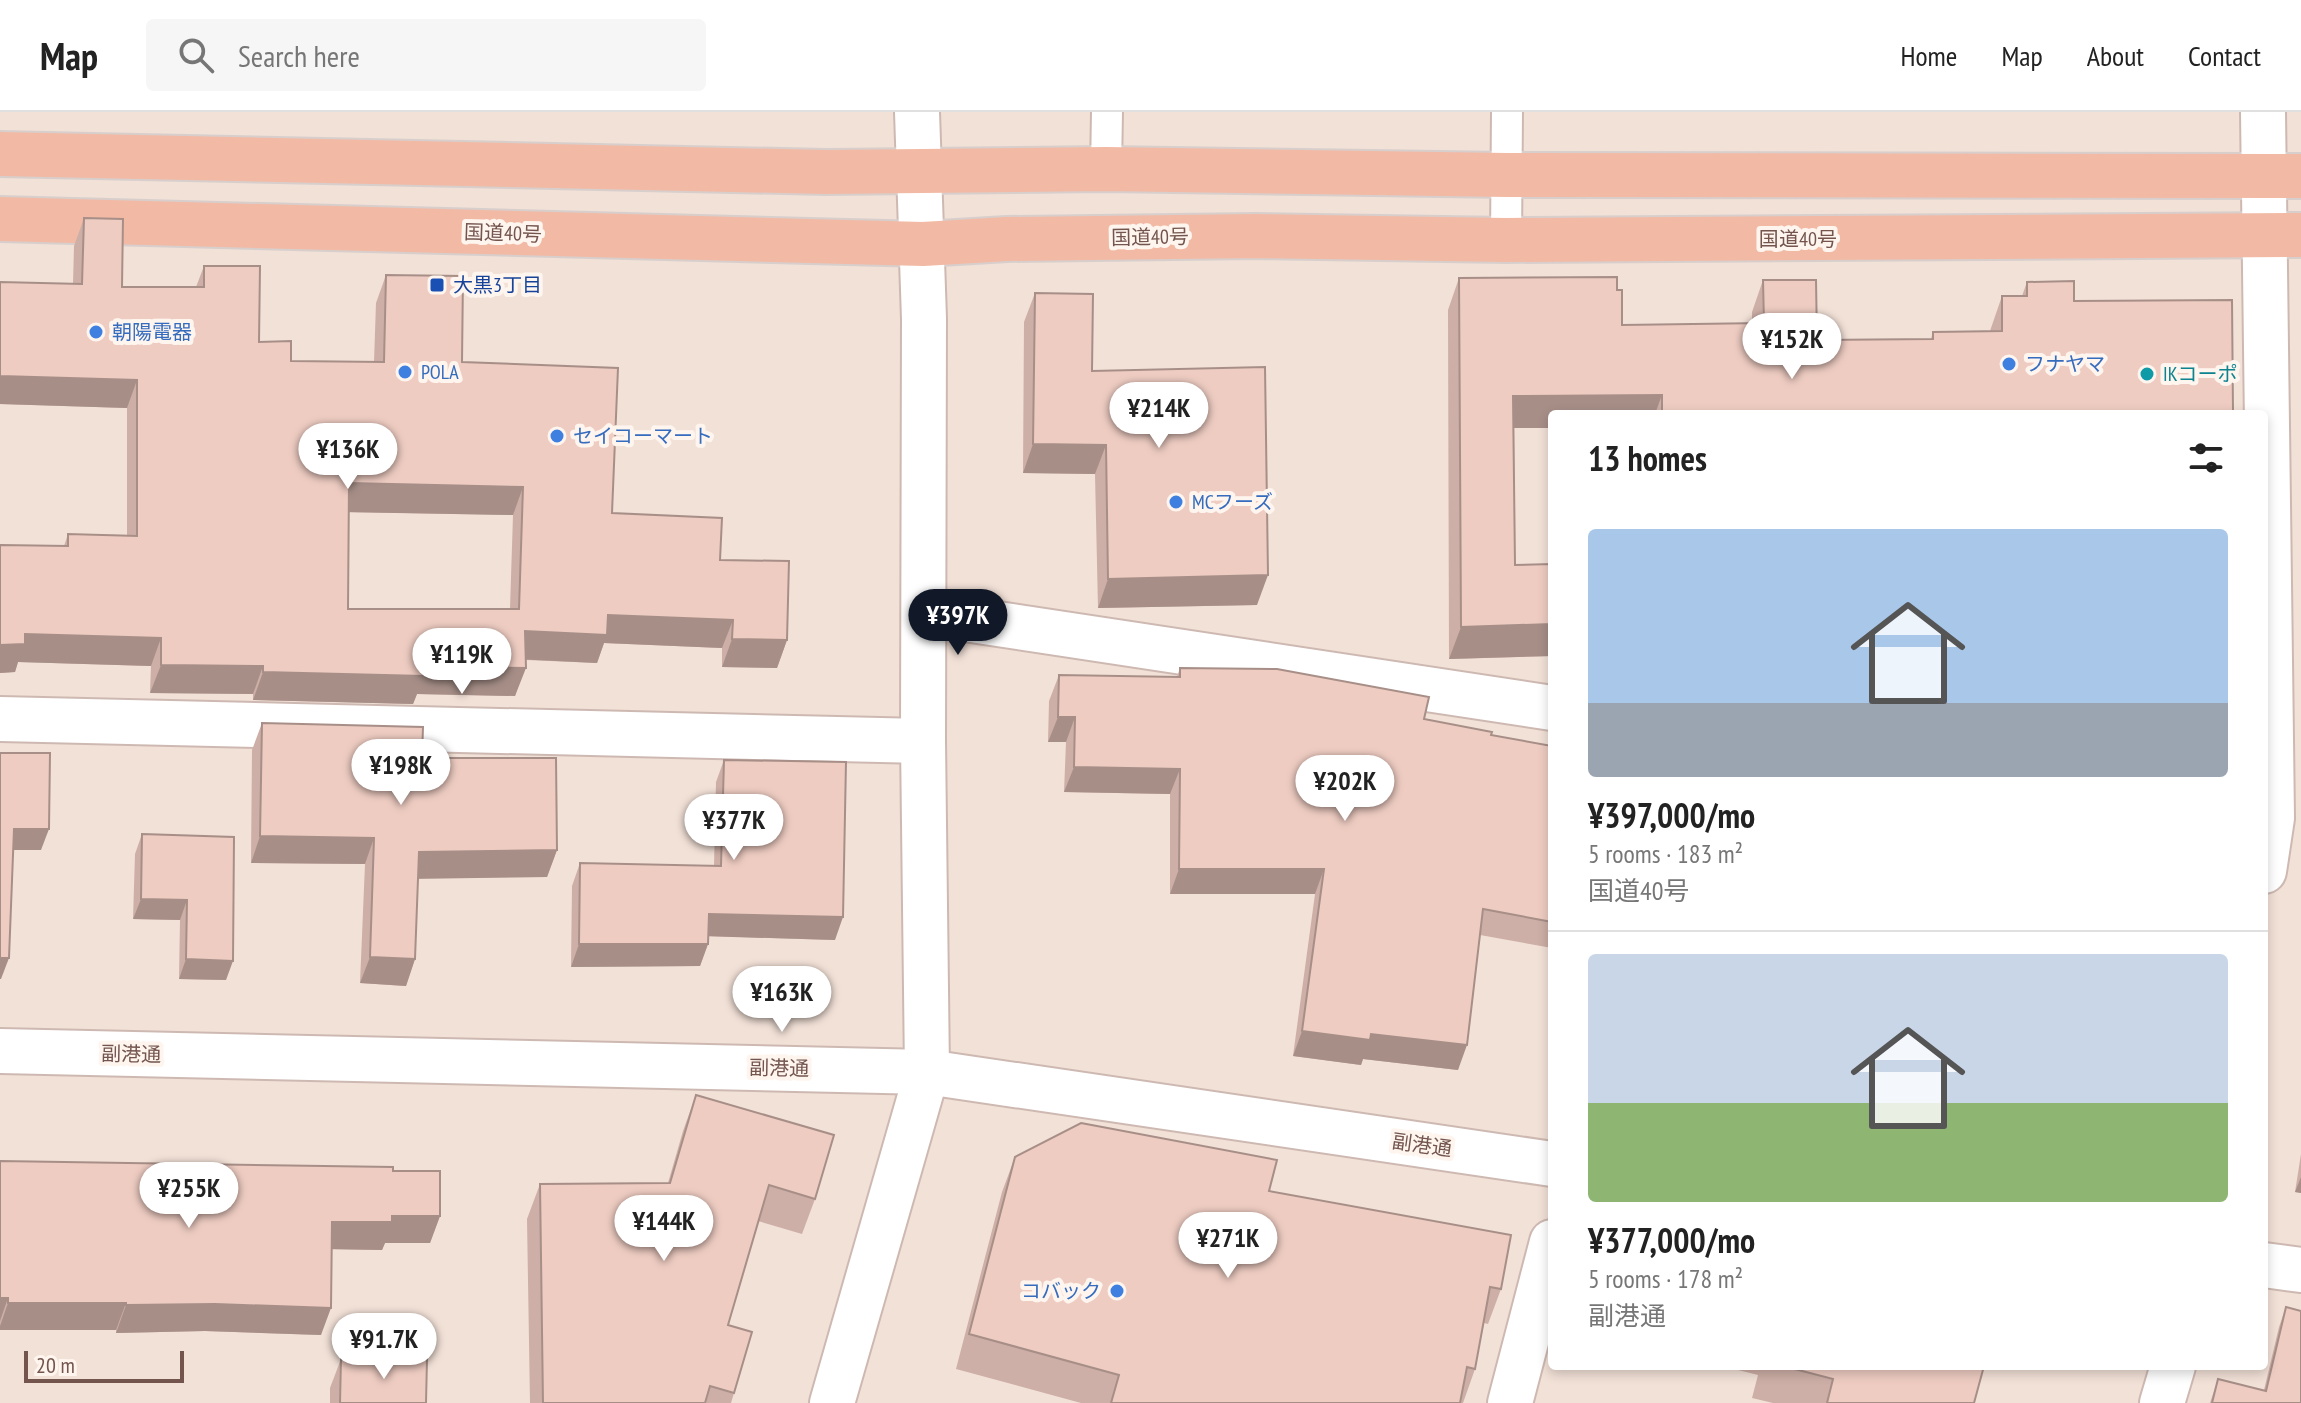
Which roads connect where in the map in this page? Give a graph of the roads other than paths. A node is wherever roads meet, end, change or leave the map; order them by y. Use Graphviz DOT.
graph roads {
  1 [pos="917,112"];
  2 [pos="1107,112"];
  3 [pos="1507,112"];
  4 [pos="2263,112"];
  5 [pos="0,154"];
  6 [pos="1106,169"];
  7 [pos="920,170"];
  8 [pos="1507,175"];
  9 [pos="2282,176"];
  10 [pos="0,219"];
  11 [pos="2282,236"];
  12 [pos="1506,240"];
  13 [pos="923,244"];
  14 [pos="925,613"];
  15 [pos="1548,707"];
  16 [pos="0,719"];
  17 [pos="923,741"];
  18 [pos="2279,819"];
  19 [pos="2268,857"];
  20 [pos="0,1051"];
  21 [pos="927,1072"];
  22 [pos="1548,1163"];
  23 [pos="1548,1257"];
  24 [pos="2268,1266"];
  25 [pos="2301,1270"];
  26 [pos="2172,1370"];
  27 [pos="832,1403"];
  28 [pos="1510,1403"];
  29 [pos="2162,1403"];
  1 -- 7 [label="street"];
  2 -- 6 [label="lane"];
  3 -- 8 [label="lane"];
  4 -- 9 [label="street"];
  5 -- 7 [label="highway"];
  6 -- 7 [label="highway"];
  6 -- 8 [label="highway"];
  7 -- 13 [label="street"];
  8 -- 9 [label="highway"];
  8 -- 12 [label="lane"];
  9 -- 11 [label="street"];
  10 -- 13 [label="highway, 国道40号"];
  11 -- 12 [label="highway, 国道40号"];
  11 -- 18 [label="street"];
  12 -- 13 [label="highway, 国道40号"];
  13 -- 14 [label="street"];
  14 -- 15 [label="street"];
  14 -- 17 [label="street"];
  16 -- 17 [label="street"];
  17 -- 21 [label="street"];
  18 -- 19 [label="street"];
  20 -- 21 [label="street, 副港通"];
  21 -- 22 [label="street, 副港通"];
  21 -- 27 [label="street"];
  23 -- 28 [label="street"];
  24 -- 25 [label="street"];
  26 -- 29 [label="street"];
}
